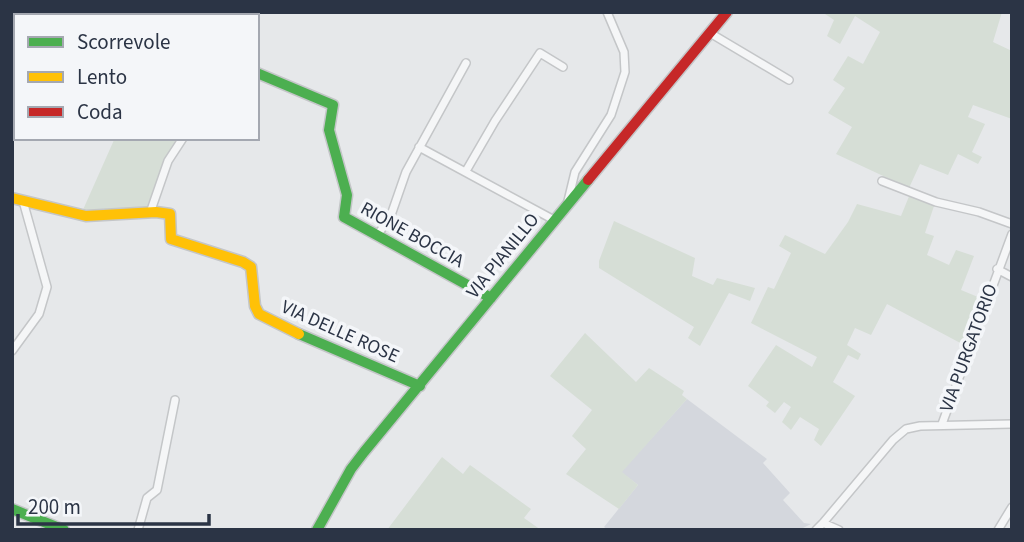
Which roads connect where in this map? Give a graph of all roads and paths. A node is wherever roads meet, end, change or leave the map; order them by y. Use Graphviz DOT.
graph roads {
  1 [pos="607,12"];
  2 [pos="727,12"];
  3 [pos="710,33"];
  4 [pos="466,63"];
  5 [pos="563,67"];
  6 [pos="259,74"];
  7 [pos="789,80"];
  8 [pos="182,140"];
  9 [pos="419,147"];
  10 [pos="466,171"];
  11 [pos="882,181"];
  12 [pos="12,198"];
  13 [pos="23,201"];
  14 [pos="567,206"];
  15 [pos="150,213"];
  16 [pos="554,220"];
  17 [pos="1012,225"];
  18 [pos="378,234"];
  19 [pos="1012,234"];
  20 [pos="997,269"];
  21 [pos="1012,277"];
  22 [pos="491,298"];
  23 [pos="12,351"];
  24 [pos="420,386"];
  25 [pos="175,400"];
  26 [pos="942,424"];
  27 [pos="1012,424"];
  28 [pos="1012,507"];
  29 [pos="12,509"];
  30 [pos="823,523"];
  31 [pos="64,530"];
  32 [pos="138,530"];
  33 [pos="317,530"];
  34 [pos="816,530"];
  35 [pos="839,530"];
  36 [pos="999,530"];
  1 -- 14 [label="street"];
  2 -- 3 [label="street, VIA PIANILLO"];
  3 -- 7 [label="street"];
  3 -- 14 [label="street, VIA PIANILLO"];
  4 -- 9 [label="street"];
  5 -- 10 [label="street"];
  6 -- 18 [label="street, RIONE BOCCIA"];
  8 -- 15 [label="street"];
  9 -- 10 [label="street"];
  9 -- 18 [label="street"];
  10 -- 16 [label="street"];
  11 -- 17 [label="street"];
  12 -- 13 [label="street"];
  13 -- 15 [label="street"];
  13 -- 23 [label="street"];
  14 -- 16 [label="street, VIA PIANILLO"];
  15 -- 24 [label="street, VIA DELLE ROSE"];
  16 -- 22 [label="street, VIA PIANILLO"];
  18 -- 22 [label="street, RIONE BOCCIA"];
  19 -- 20 [label="street, VIA PURGATORIO"];
  20 -- 21 [label="street"];
  20 -- 26 [label="street, VIA PURGATORIO"];
  22 -- 24 [label="street, VIA PIANILLO"];
  24 -- 33 [label="street, VIA PIANILLO"];
  25 -- 32 [label="street"];
  26 -- 27 [label="street"];
  26 -- 30 [label="street"];
  28 -- 36 [label="street"];
  29 -- 31 [label="street"];
  30 -- 34 [label="street"];
  30 -- 35 [label="street"];
}
